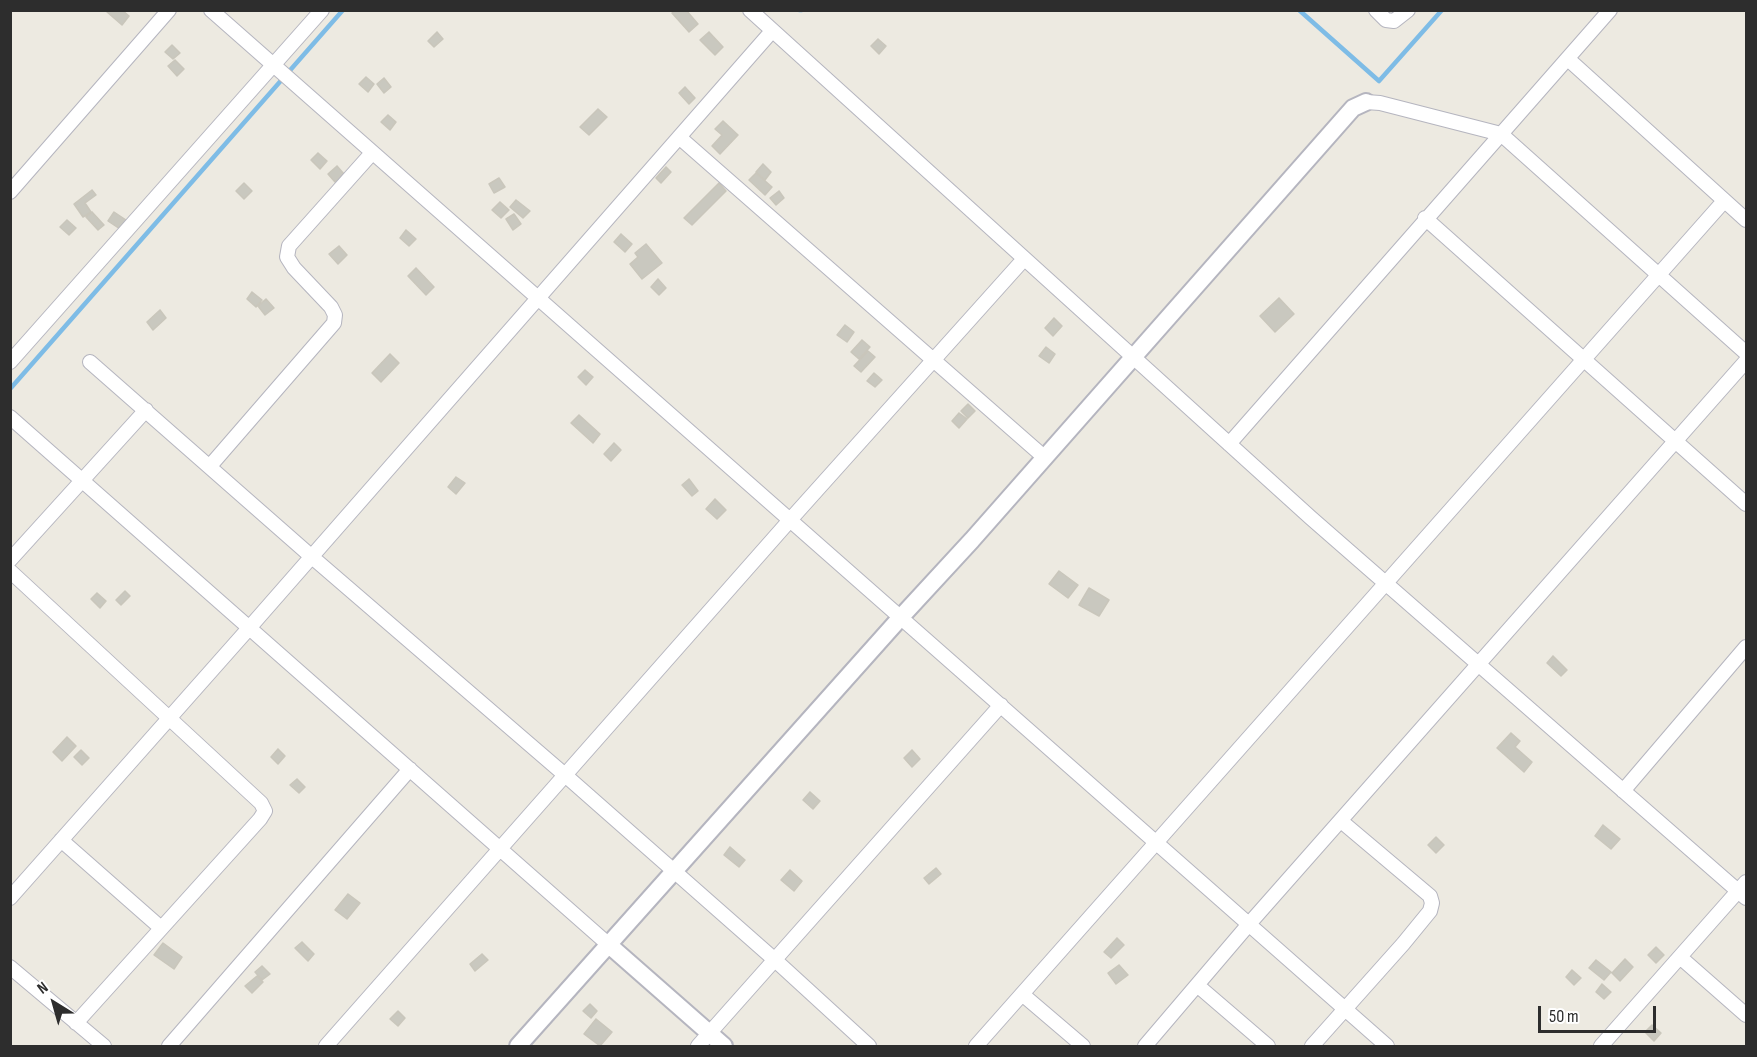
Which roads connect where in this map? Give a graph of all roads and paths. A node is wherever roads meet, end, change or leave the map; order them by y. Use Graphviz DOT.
graph roads {
  1 [pos="169,10"];
  2 [pos="211,10"];
  3 [pos="322,10"];
  4 [pos="750,10"];
  5 [pos="1376,10"];
  6 [pos="1408,10"];
  7 [pos="1610,10"];
  8 [pos="772,31"];
  9 [pos="1568,59"];
  10 [pos="273,66"];
  11 [pos="1366,102"];
  12 [pos="1501,134"];
  13 [pos="679,137"];
  14 [pos="372,153"];
  15 [pos="10,192"];
  16 [pos="1724,201"];
  17 [pos="1425,218"];
  18 [pos="1746,220"];
  19 [pos="1024,259"];
  20 [pos="1659,274"];
  21 [pos="538,297"];
  22 [pos="1746,353"];
  23 [pos="1133,357"];
  24 [pos="1585,360"];
  25 [pos="934,361"];
  26 [pos="10,362"];
  27 [pos="90,362"];
  28 [pos="1746,362"];
  29 [pos="146,410"];
  30 [pos="10,417"];
  31 [pos="1676,441"];
  32 [pos="1229,444"];
  33 [pos="1044,457"];
  34 [pos="210,466"];
  35 [pos="81,481"];
  36 [pos="1746,504"];
  37 [pos="790,520"];
  38 [pos="312,557"];
  39 [pos="10,560"];
  40 [pos="10,571"];
  41 [pos="1385,583"];
  42 [pos="901,617"];
  43 [pos="250,627"];
  44 [pos="1746,647"];
  45 [pos="1479,664"];
  46 [pos="1001,705"];
  47 [pos="170,717"];
  48 [pos="411,769"];
  49 [pos="565,775"];
  50 [pos="1623,791"];
  51 [pos="1341,821"];
  52 [pos="62,840"];
  53 [pos="1156,842"];
  54 [pos="501,850"];
  55 [pos="674,872"];
  56 [pos="1744,890"];
  57 [pos="10,898"];
  58 [pos="1249,924"];
  59 [pos="161,928"];
  60 [pos="609,945"];
  61 [pos="1680,957"];
  62 [pos="775,960"];
  63 [pos="10,967"];
  64 [pos="1197,985"];
  65 [pos="1022,994"];
  66 [pos="1345,1009"];
  67 [pos="1746,1015"];
  68 [pos="76,1023"];
  69 [pos="709,1033"];
  70 [pos="104,1047"];
  71 [pos="169,1047"];
  72 [pos="326,1047"];
  73 [pos="518,1047"];
  74 [pos="698,1047"];
  75 [pos="724,1047"];
  76 [pos="869,1047"];
  77 [pos="976,1047"];
  78 [pos="1083,1047"];
  79 [pos="1144,1047"];
  80 [pos="1268,1047"];
  81 [pos="1312,1047"];
  82 [pos="1387,1047"];
  83 [pos="1601,1047"];
  1 -- 15 [label="street"];
  2 -- 10 [label="street"];
  3 -- 10 [label="street"];
  4 -- 8 [label="street"];
  5 -- 6 [label="street"];
  7 -- 9 [label="street"];
  8 -- 13 [label="street"];
  8 -- 19 [label="street"];
  9 -- 12 [label="street"];
  9 -- 16 [label="street"];
  10 -- 14 [label="street"];
  10 -- 26 [label="street"];
  11 -- 12 [label="street"];
  11 -- 23 [label="street"];
  12 -- 17 [label="street"];
  12 -- 20 [label="street"];
  13 -- 21 [label="street"];
  13 -- 25 [label="street"];
  14 -- 21 [label="street"];
  14 -- 34 [label="street"];
  16 -- 18 [label="street"];
  16 -- 20 [label="street"];
  17 -- 24 [label="street"];
  17 -- 32 [label="street"];
  19 -- 23 [label="street"];
  19 -- 25 [label="street"];
  20 -- 22 [label="street"];
  20 -- 24 [label="street"];
  21 -- 37 [label="street"];
  21 -- 38 [label="street"];
  23 -- 32 [label="street"];
  23 -- 33 [label="street"];
  24 -- 31 [label="street"];
  24 -- 41 [label="street"];
  25 -- 33 [label="street"];
  25 -- 37 [label="street"];
  27 -- 29 [label="street"];
  28 -- 31 [label="street"];
  29 -- 34 [label="street"];
  29 -- 35 [label="street"];
  30 -- 35 [label="street"];
  31 -- 36 [label="street"];
  31 -- 45 [label="street"];
  32 -- 41 [label="street"];
  33 -- 42 [label="street"];
  34 -- 38 [label="street"];
  35 -- 39 [label="street"];
  35 -- 43 [label="street"];
  37 -- 42 [label="street"];
  37 -- 49 [label="street"];
  38 -- 43 [label="street"];
  38 -- 49 [label="street"];
  40 -- 47 [label="street"];
  41 -- 45 [label="street"];
  41 -- 53 [label="street"];
  42 -- 46 [label="street"];
  42 -- 55 [label="street"];
  43 -- 47 [label="street"];
  43 -- 48 [label="street"];
  44 -- 50 [label="street"];
  45 -- 50 [label="street"];
  45 -- 51 [label="street"];
  46 -- 53 [label="street"];
  46 -- 62 [label="street"];
  47 -- 52 [label="street"];
  47 -- 59 [label="street"];
  48 -- 54 [label="street"];
  48 -- 71 [label="street"];
  49 -- 54 [label="street"];
  49 -- 55 [label="street"];
  50 -- 56 [label="street"];
  51 -- 58 [label="street"];
  51 -- 66 [label="street"];
  52 -- 57 [label="street"];
  52 -- 59 [label="street"];
  53 -- 58 [label="street"];
  53 -- 65 [label="street"];
  54 -- 60 [label="street"];
  54 -- 72 [label="street"];
  55 -- 60 [label="street"];
  55 -- 62 [label="street"];
  56 -- 61 [label="street"];
  58 -- 64 [label="street"];
  58 -- 66 [label="street"];
  59 -- 68 [label="street"];
  60 -- 69 [label="street"];
  60 -- 73 [label="street"];
  61 -- 67 [label="street"];
  61 -- 83 [label="street"];
  62 -- 69 [label="street"];
  62 -- 76 [label="street"];
  63 -- 68 [label="street"];
  64 -- 79 [label="street"];
  64 -- 80 [label="street"];
  65 -- 77 [label="street"];
  65 -- 78 [label="street"];
  66 -- 81 [label="street"];
  66 -- 82 [label="street"];
  68 -- 70 [label="street"];
  69 -- 74 [label="street"];
  69 -- 75 [label="street"];
}
